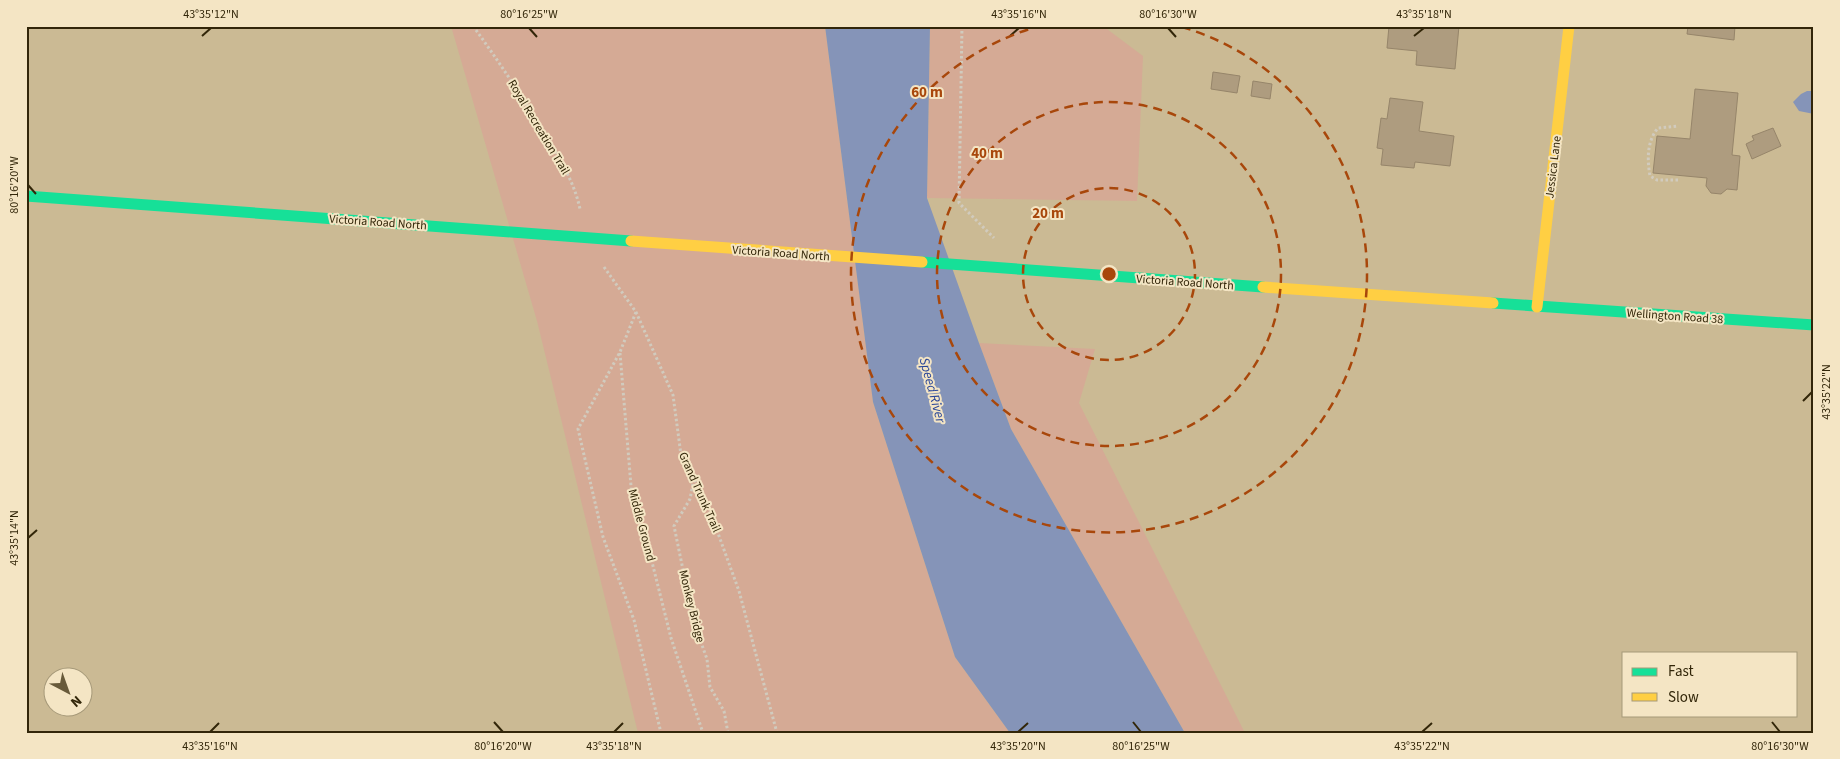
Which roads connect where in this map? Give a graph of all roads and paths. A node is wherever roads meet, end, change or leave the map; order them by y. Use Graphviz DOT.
graph roads {
  1 [pos="474,26"];
  2 [pos="962,26"];
  3 [pos="1569,26"];
  4 [pos="1678,126"];
  5 [pos="1678,180"];
  6 [pos="26,196"];
  7 [pos="585,237"];
  8 [pos="1003,268"];
  9 [pos="1537,307"];
  10 [pos="636,312"];
  11 [pos="1814,325"];
  12 [pos="620,352"];
  13 [pos="694,479"];
  14 [pos="661,733"];
  15 [pos="703,733"];
  16 [pos="728,733"];
  17 [pos="777,733"];
  1 -- 7 [label="path, Royal Recreation Trail"];
  2 -- 8 [label="path"];
  3 -- 9 [label="main road, Jessica Lane"];
  4 -- 5 [label="path"];
  6 -- 7 [label="main road, Victoria Road North"];
  7 -- 8 [label="main road, Victoria Road North"];
  7 -- 10 [label="path, Grand Trunk Trail"];
  8 -- 9 [label="main road, Victoria Road North"];
  9 -- 11 [label="main road, Wellington Road 38"];
  10 -- 12 [label="path, Middle Ground"];
  10 -- 13 [label="path, Grand Trunk Trail"];
  12 -- 14 [label="path"];
  12 -- 15 [label="path, Middle Ground"];
  13 -- 16 [label="path, Monkey Bridge"];
  13 -- 17 [label="path, Grand Trunk Trail"];
}
